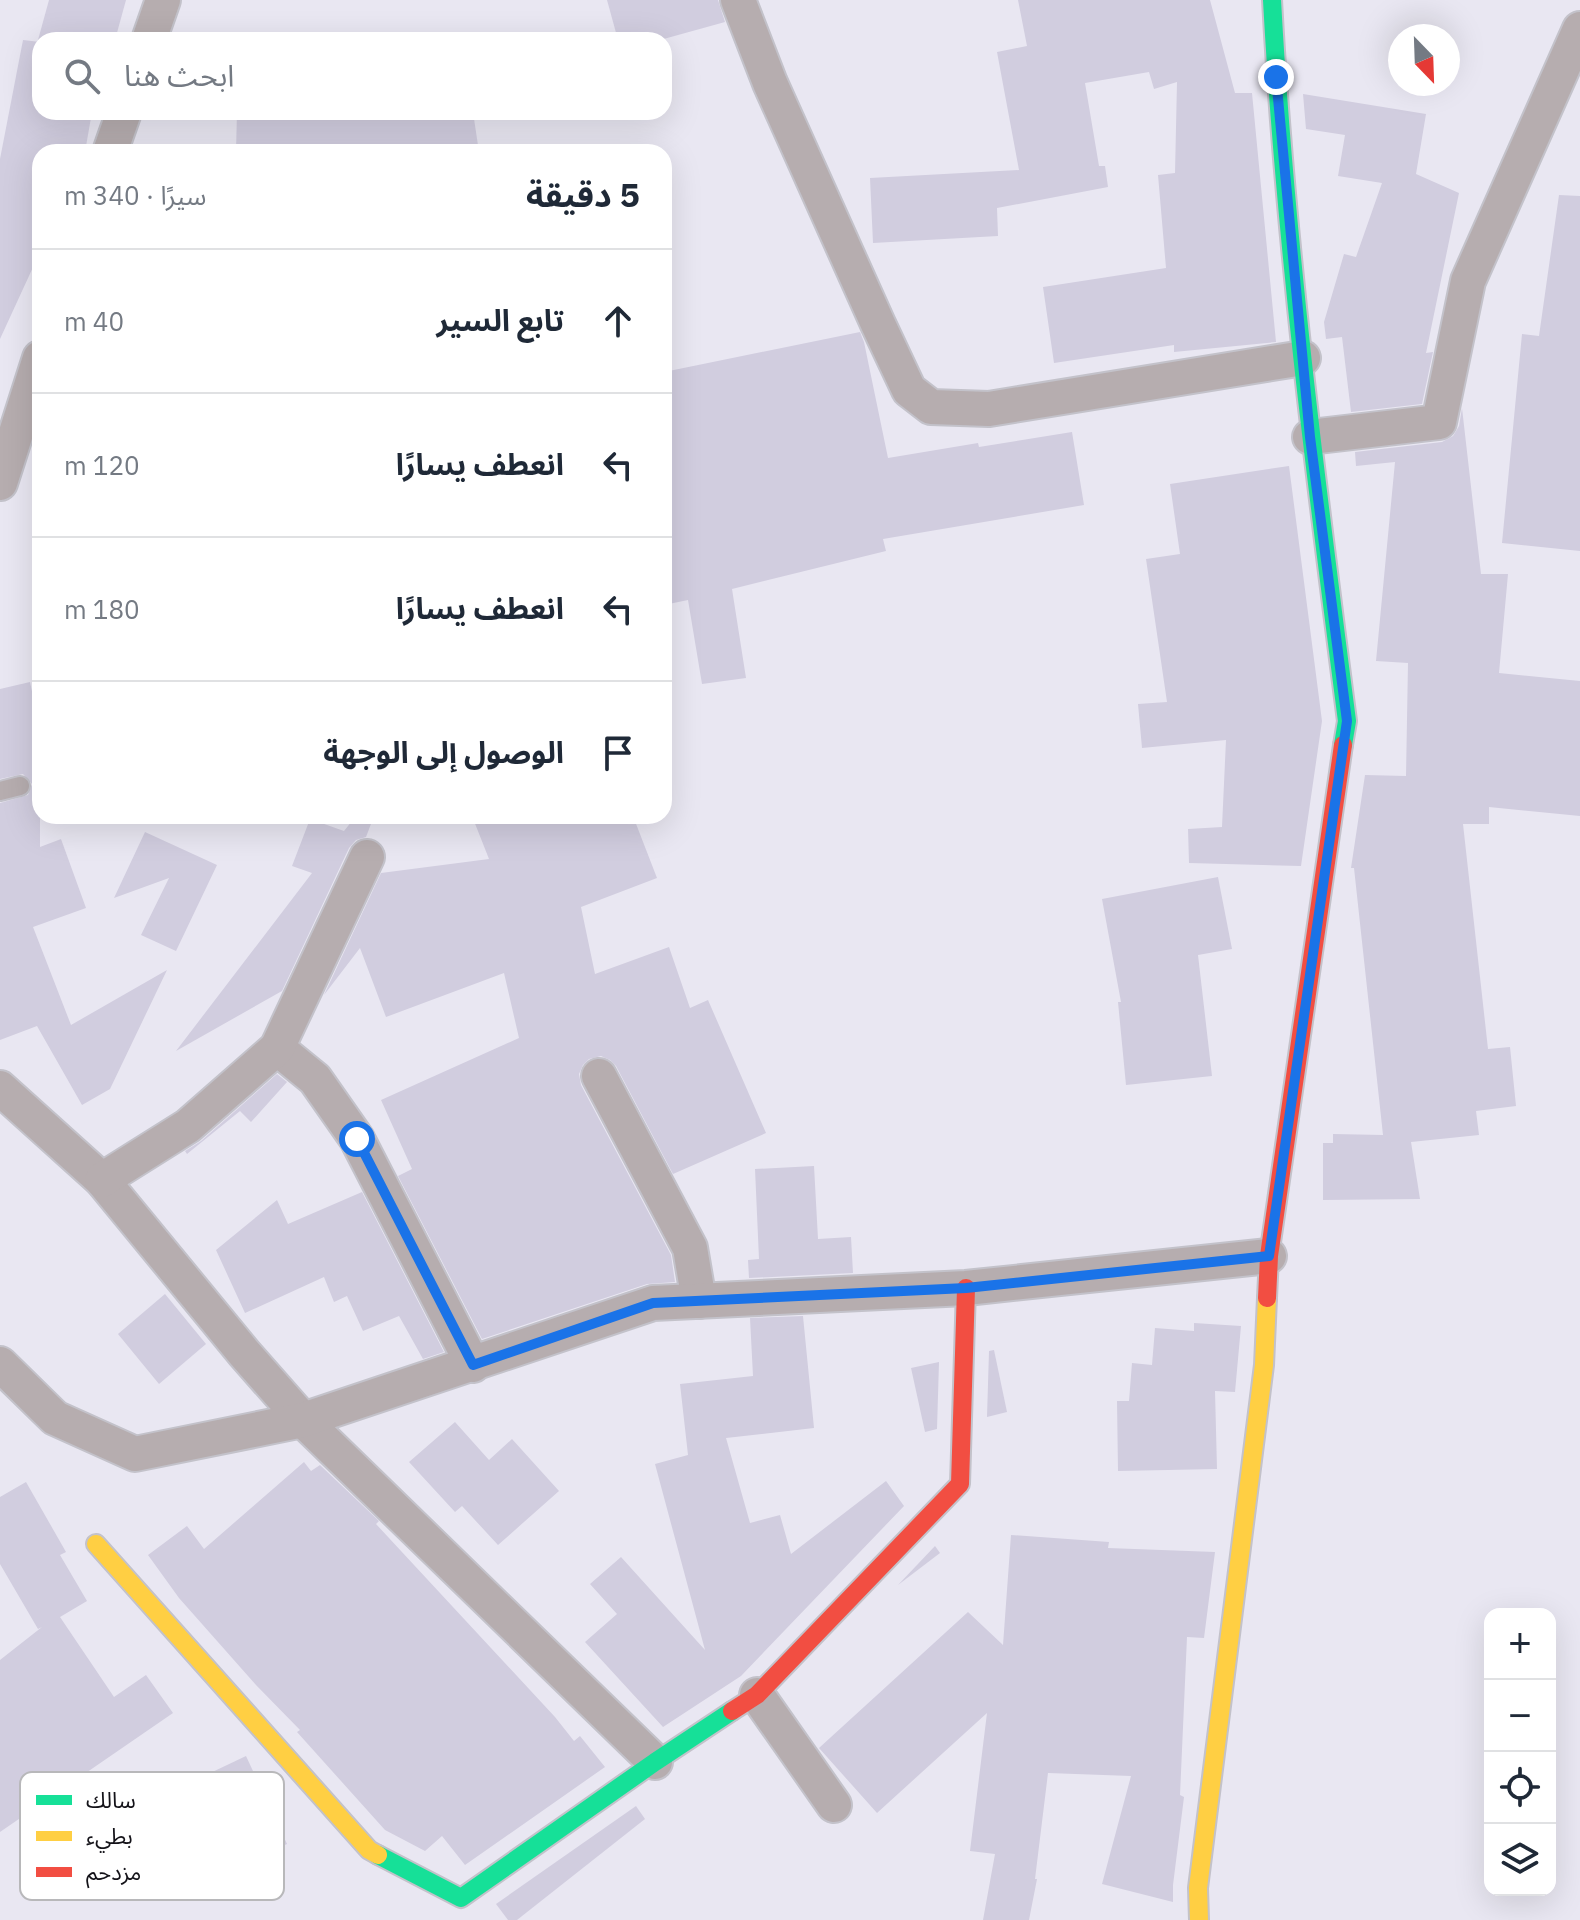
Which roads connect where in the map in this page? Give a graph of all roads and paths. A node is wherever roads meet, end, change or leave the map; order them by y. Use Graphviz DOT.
graph roads {
  1 [pos="163,0"];
  2 [pos="738,0"];
  3 [pos="1272,0"];
  4 [pos="1580,29"];
  5 [pos="152,32"];
  6 [pos="121,120"];
  7 [pos="113,144"];
  8 [pos="1303,358"];
  9 [pos="32,408"];
  10 [pos="28,433"];
  11 [pos="1310,437"];
  12 [pos="0,483"];
  13 [pos="20,786"];
  14 [pos="0,791"];
  15 [pos="367,857"];
  16 [pos="277,1048"];
  17 [pos="599,1076"];
  18 [pos="0,1088"];
  19 [pos="102,1180"];
  20 [pos="1269,1256"];
  21 [pos="966,1288"];
  22 [pos="699,1301"];
  23 [pos="0,1364"];
  24 [pos="473,1365"];
  25 [pos="303,1420"];
  26 [pos="96,1544"];
  27 [pos="757,1695"];
  28 [pos="655,1762"];
  29 [pos="834,1805"];
  30 [pos="1199,1920"];
  1 -- 5 [label="street"];
  2 -- 8 [label="street"];
  3 -- 8 [label="street"];
  4 -- 11 [label="street"];
  6 -- 7 [label="street"];
  8 -- 11 [label="street"];
  9 -- 10 [label="street"];
  10 -- 12 [label="street"];
  11 -- 20 [label="street"];
  13 -- 14 [label="lane"];
  15 -- 16 [label="street"];
  16 -- 19 [label="street"];
  16 -- 24 [label="street"];
  17 -- 22 [label="street"];
  18 -- 19 [label="street"];
  19 -- 25 [label="street"];
  20 -- 21 [label="street"];
  20 -- 30 [label="street"];
  21 -- 22 [label="street"];
  21 -- 27 [label="street"];
  22 -- 24 [label="street"];
  23 -- 25 [label="street"];
  24 -- 25 [label="street"];
  25 -- 28 [label="street"];
  26 -- 28 [label="street"];
  27 -- 28 [label="street"];
  27 -- 29 [label="street"];
}
